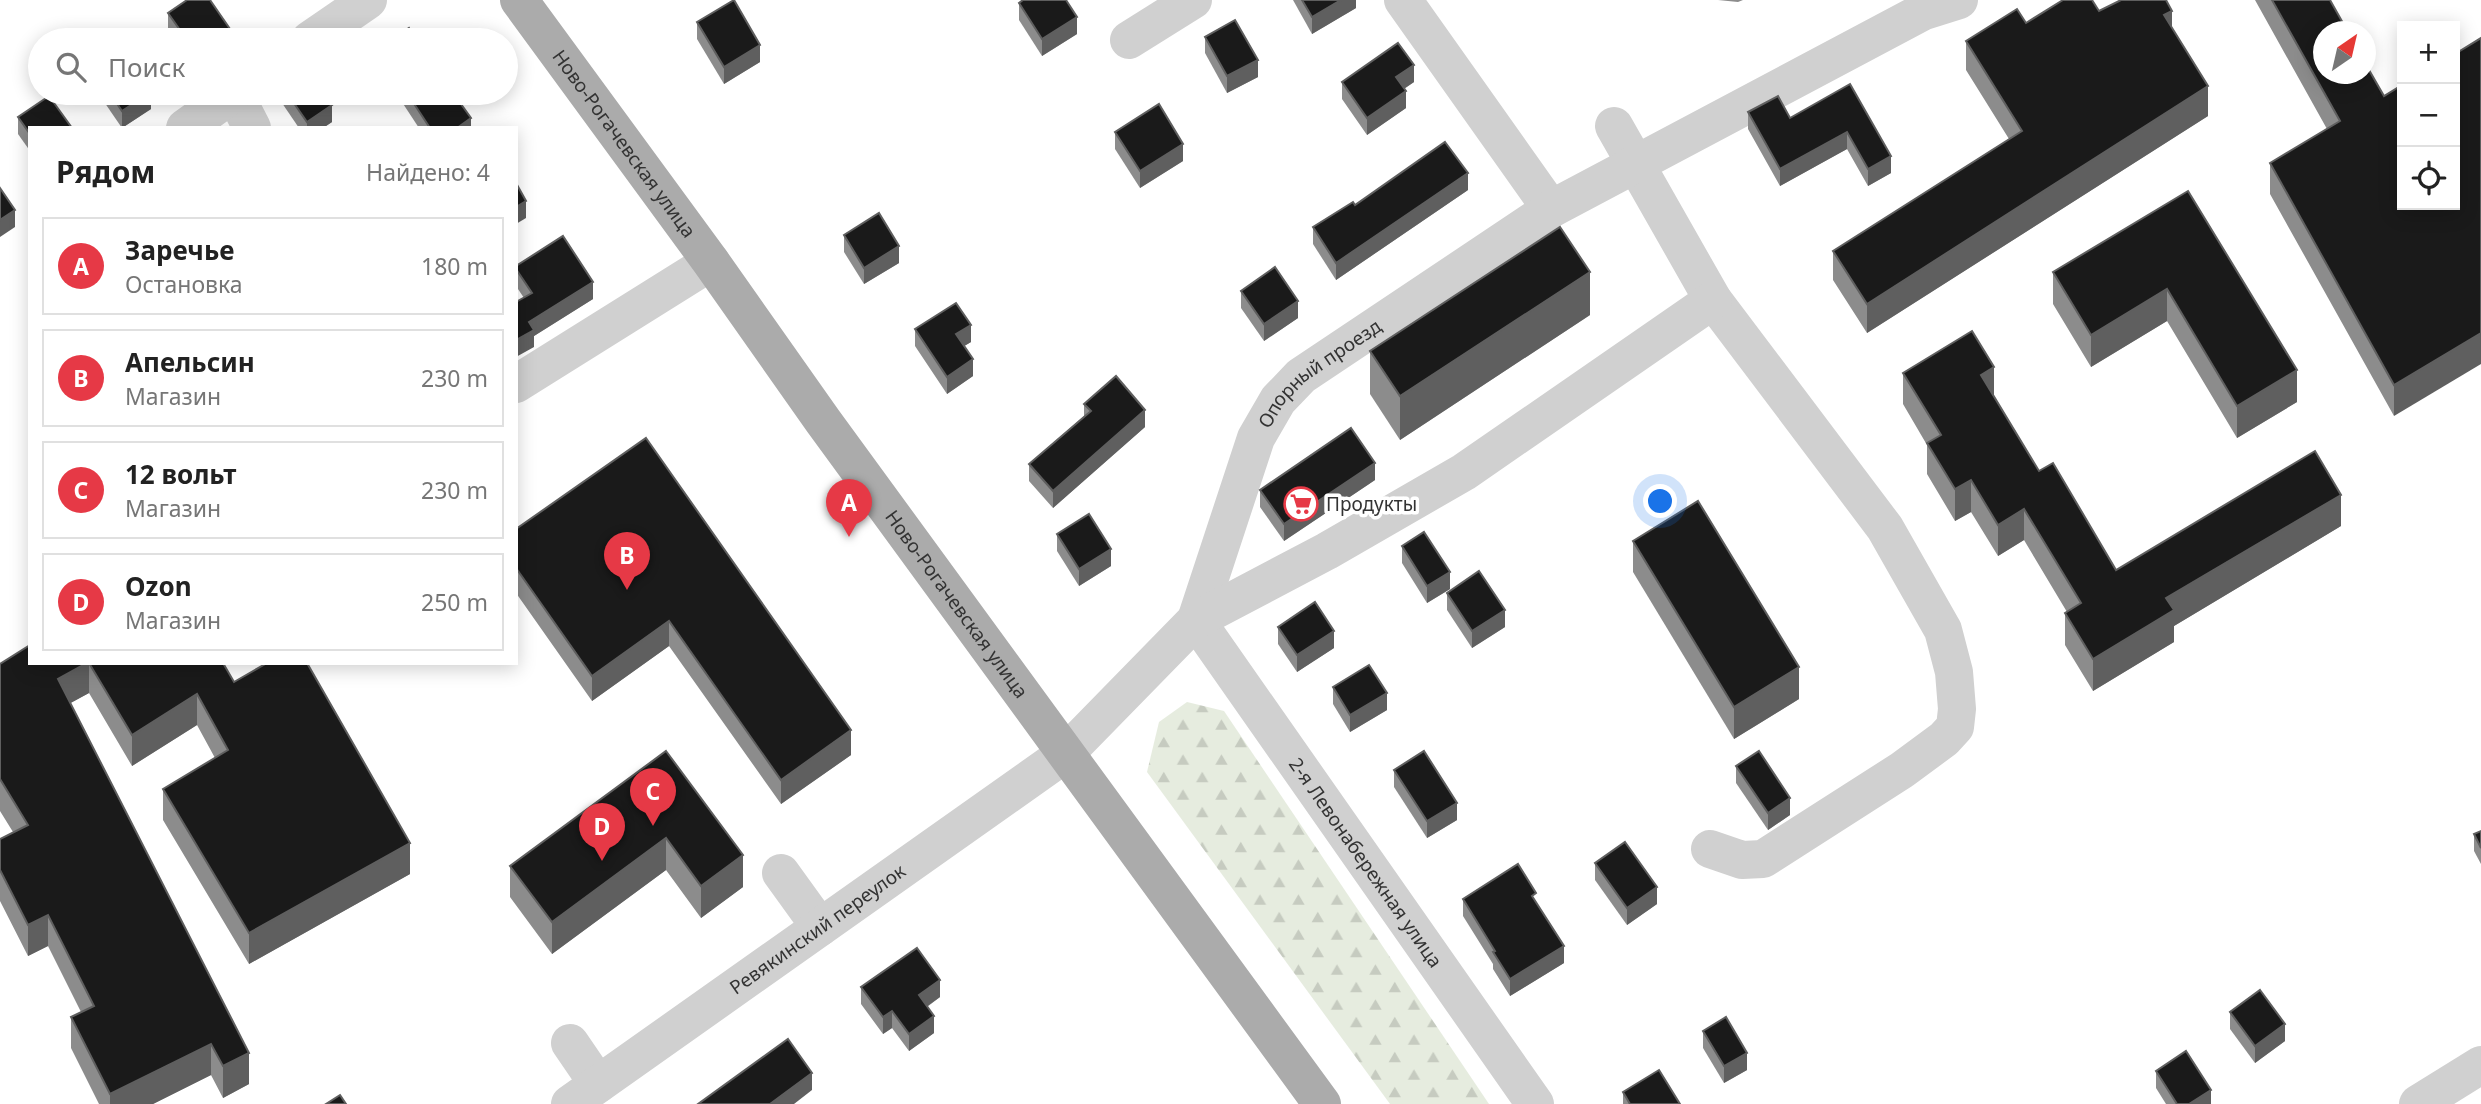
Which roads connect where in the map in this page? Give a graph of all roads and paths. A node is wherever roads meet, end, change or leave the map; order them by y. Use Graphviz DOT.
graph roads {
  1 [pos="368,0"];
  2 [pos="519,0"];
  3 [pos="1193,0"];
  4 [pos="1403,0"];
  5 [pos="1959,0"];
  6 [pos="327,28"];
  7 [pos="1129,40"];
  8 [pos="217,105"];
  9 [pos="240,105"];
  10 [pos="188,126"];
  11 [pos="251,126"];
  12 [pos="1614,126"];
  13 [pos="1637,163"];
  14 [pos="1550,209"];
  15 [pos="710,262"];
  16 [pos="1713,300"];
  17 [pos="518,383"];
  18 [pos="1196,620"];
  19 [pos="1065,754"];
  20 [pos="1710,849"];
  21 [pos="781,873"];
  22 [pos="820,927"];
  23 [pos="569,1043"];
  24 [pos="2481,1065"];
  25 [pos="584,1094"];
  26 [pos="1322,1104"];
  27 [pos="1535,1104"];
  28 [pos="2418,1104"];
  1 -- 6 [label="street"];
  2 -- 15 [label="main road, Ново-Рогачевская улица"];
  3 -- 7 [label="street"];
  4 -- 14 [label="street"];
  5 -- 13 [label="street, Опорный проезд"];
  8 -- 10 [label="street"];
  9 -- 11 [label="street"];
  12 -- 13 [label="street"];
  13 -- 14 [label="street, Опорный проезд"];
  13 -- 16 [label="street"];
  14 -- 18 [label="street, Опорный проезд"];
  15 -- 17 [label="street"];
  15 -- 19 [label="main road, Ново-Рогачевская улица"];
  16 -- 18 [label="street"];
  16 -- 20 [label="street"];
  18 -- 19 [label="street, Ревякинский переулок"];
  18 -- 27 [label="street, 2-я Левонабережная улица"];
  19 -- 22 [label="street, Ревякинский переулок"];
  19 -- 26 [label="main road, Ново-Рогачевская улица"];
  21 -- 22 [label="street"];
  22 -- 25 [label="street, Ревякинский переулок"];
  23 -- 25 [label="street"];
  24 -- 28 [label="street"];
}
